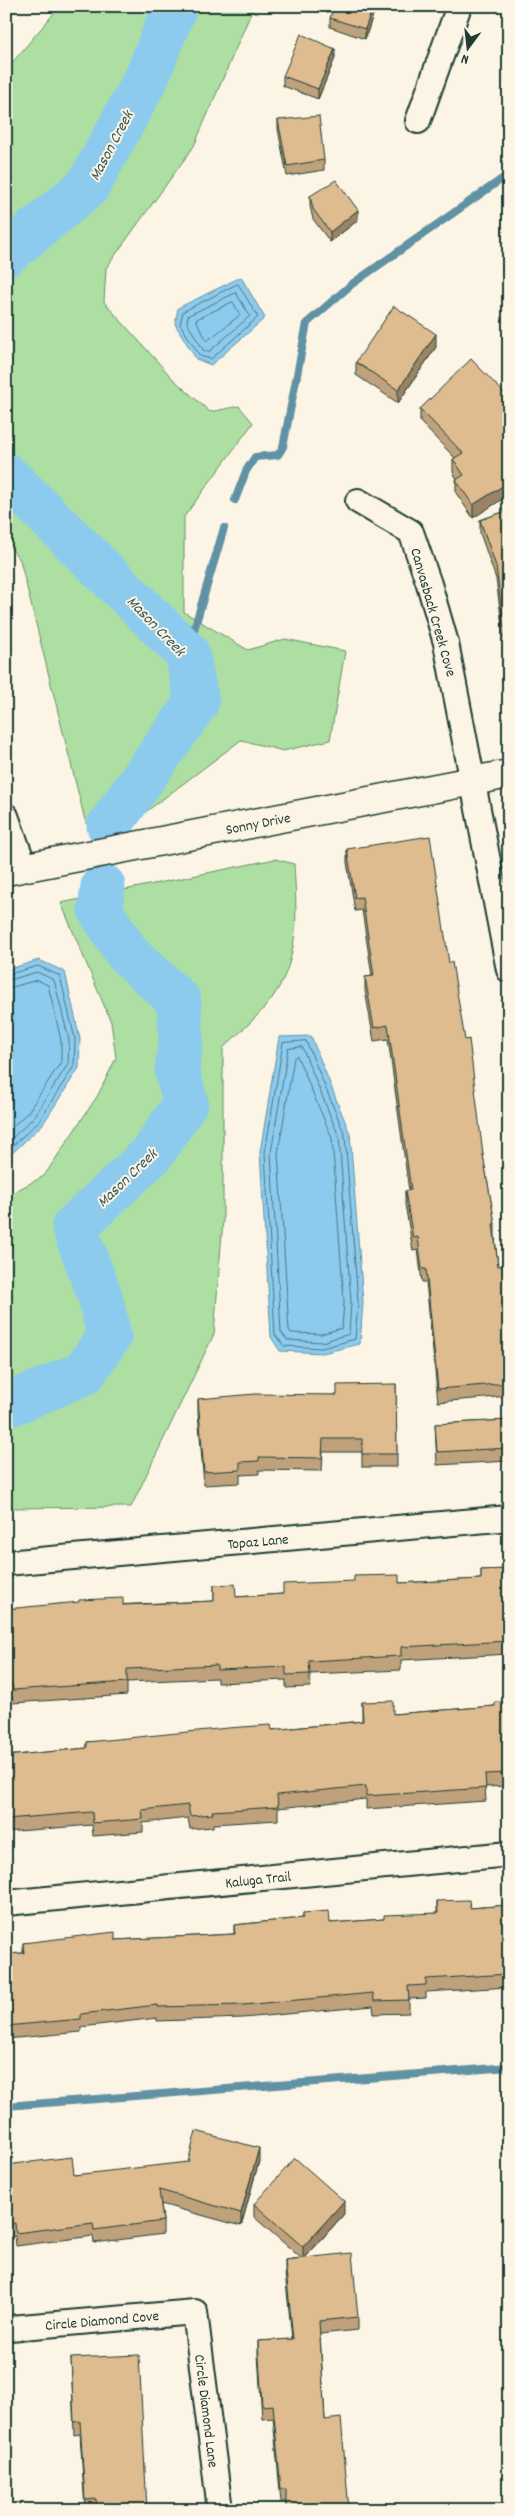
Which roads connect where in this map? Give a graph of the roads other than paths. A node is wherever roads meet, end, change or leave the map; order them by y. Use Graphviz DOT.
graph roads {
  1 [pos="459,6"];
  2 [pos="418,121"];
  3 [pos="358,501"];
  4 [pos="509,774"];
  5 [pos="474,782"];
  6 [pos="6,816"];
  7 [pos="15,868"];
  8 [pos="509,970"];
  9 [pos="509,1518"];
  10 [pos="6,1563"];
  11 [pos="509,1854"];
  12 [pos="6,1903"];
  13 [pos="194,2312"];
  14 [pos="10,2328"];
  15 [pos="220,2510"];
  1 -- 2 [label="street"];
  3 -- 5 [label="street, Canvasback Creek Cove"];
  4 -- 5 [label="street, Sonny Drive"];
  5 -- 7 [label="street, Sonny Drive"];
  5 -- 8 [label="street, Canvasback Creek Cove"];
  6 -- 7 [label="street"];
  9 -- 10 [label="street, Topaz Lane"];
  11 -- 12 [label="street, Kaluga Trail"];
  13 -- 14 [label="street, Circle Diamond Cove"];
  13 -- 15 [label="street, Circle Diamond Lane"];
}
